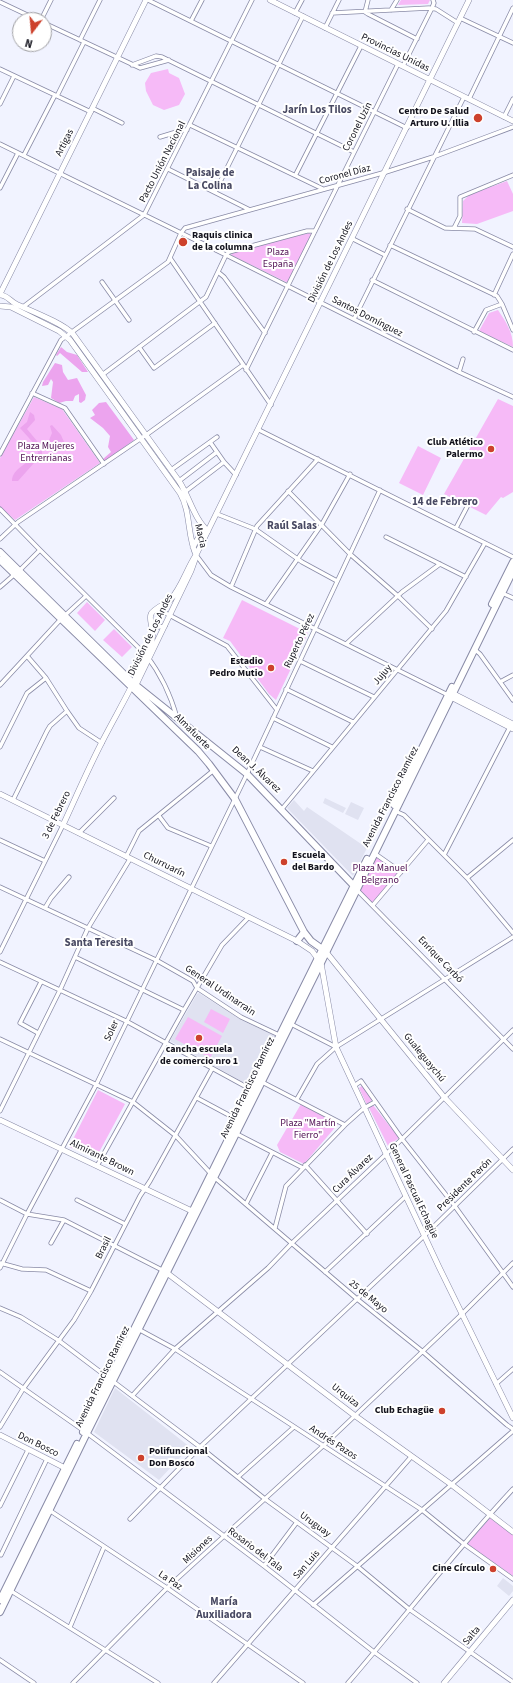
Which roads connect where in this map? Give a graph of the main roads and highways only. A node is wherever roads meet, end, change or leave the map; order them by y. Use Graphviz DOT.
graph roads {
  1 [pos="0,552"];
  2 [pos="0,560"];
  3 [pos="513,562"];
  4 [pos="513,571"];
  5 [pos="17,572"];
  6 [pos="133,685"];
  7 [pos="451,694"];
  8 [pos="355,888"];
  9 [pos="304,932"];
  10 [pos="297,941"];
  11 [pos="324,950"];
  12 [pos="288,1022"];
  13 [pos="234,1133"];
  14 [pos="165,1271"];
  15 [pos="111,1380"];
  16 [pos="48,1509"];
  17 [pos="0,1598"];
  18 [pos="0,1612"];
  1 -- 5 [label="main road, Almafuerte"];
  2 -- 5 [label="main road, Almafuerte"];
  3 -- 7 [label="main road, Avenida Francisco Ramírez"];
  4 -- 7 [label="main road, Avenida Francisco Ramírez"];
  5 -- 6 [label="main road, Almafuerte"];
  6 -- 8 [label="main road, Dean J. Álvarez"];
  6 -- 9 [label="main road, Almafuerte"];
  7 -- 8 [label="main road, Avenida Francisco Ramírez"];
  7 -- 8 [label="main road, Avenida Francisco Ramírez"];
  8 -- 11 [label="main road, Avenida Francisco Ramírez"];
  9 -- 10 [label="main road"];
  9 -- 11 [label="main road, Almafuerte"];
  11 -- 12 [label="main road, Avenida Francisco Ramírez"];
  11 -- 12 [label="main road, Avenida Francisco Ramírez"];
  12 -- 13 [label="main road, Avenida Francisco Ramírez"];
  12 -- 13 [label="main road, Avenida Francisco Ramírez"];
  13 -- 14 [label="main road, Avenida Francisco Ramírez"];
  14 -- 15 [label="main road, Avenida Francisco Ramírez"];
  14 -- 15 [label="main road, Avenida Francisco Ramírez"];
  15 -- 16 [label="main road, Avenida Francisco Ramírez"];
  16 -- 17 [label="main road, Avenida Francisco Ramírez"];
  16 -- 18 [label="main road, Avenida Francisco Ramírez"];
}
